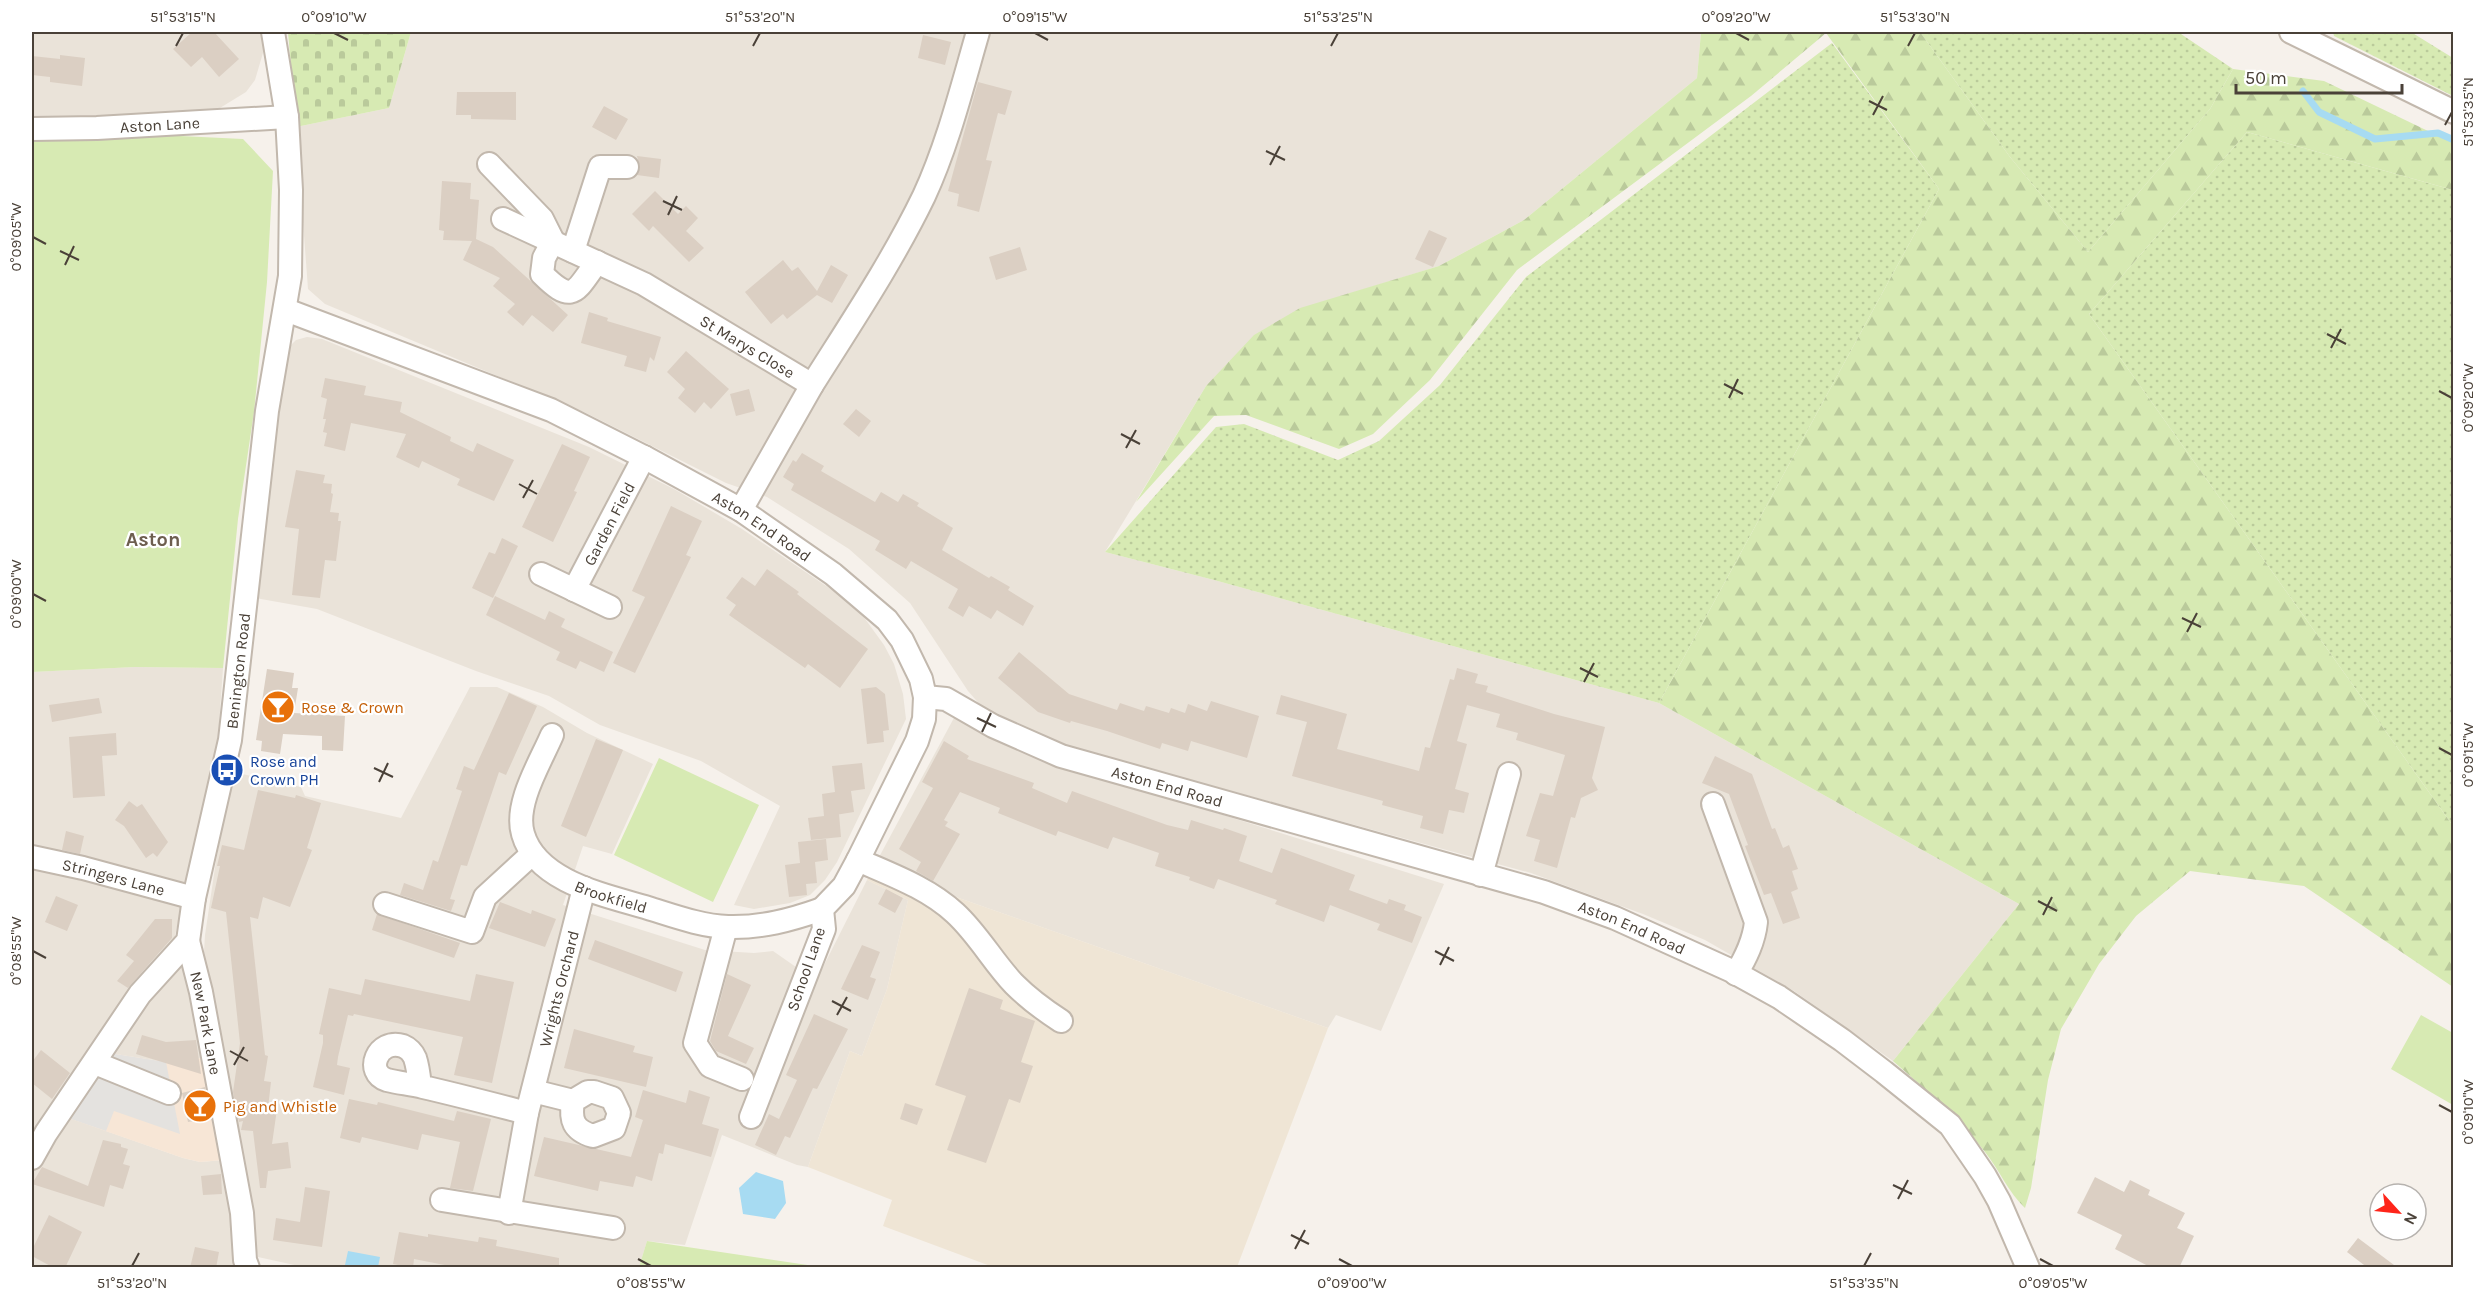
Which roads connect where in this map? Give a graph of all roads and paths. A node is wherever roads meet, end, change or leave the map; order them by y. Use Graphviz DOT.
graph roads {
  1 [pos="273,32"];
  2 [pos="978,32"];
  3 [pos="2291,32"];
  4 [pos="2454,112"];
  5 [pos="287,117"];
  6 [pos="32,129"];
  7 [pos="489,164"];
  8 [pos="627,166"];
  9 [pos="503,219"];
  10 [pos="563,246"];
  11 [pos="597,262"];
  12 [pos="286,310"];
  13 [pos="812,385"];
  14 [pos="644,457"];
  15 [pos="741,510"];
  16 [pos="541,574"];
  17 [pos="573,590"];
  18 [pos="610,607"];
  19 [pos="926,697"];
  20 [pos="552,735"];
  21 [pos="1509,774"];
  22 [pos="1713,804"];
  23 [pos="532,854"];
  24 [pos="32,857"];
  25 [pos="858,860"];
  26 [pos="1481,874"];
  27 [pos="584,888"];
  28 [pos="194,898"];
  29 [pos="384,904"];
  30 [pos="822,909"];
  31 [pos="726,927"];
  32 [pos="188,941"];
  33 [pos="1737,974"];
  34 [pos="1061,1021"];
  35 [pos="94,1063"];
  36 [pos="742,1079"];
  37 [pos="420,1086"];
  38 [pos="533,1091"];
  39 [pos="169,1093"];
  40 [pos="573,1101"];
  41 [pos="527,1113"];
  42 [pos="751,1117"];
  43 [pos="32,1158"];
  44 [pos="442,1200"];
  45 [pos="509,1213"];
  46 [pos="613,1228"];
  47 [pos="248,1268"];
  48 [pos="2028,1268"];
  1 -- 5 [label="street, Benington Road"];
  2 -- 13 [label="street"];
  3 -- 4 [label="street"];
  5 -- 6 [label="street, Aston Lane"];
  5 -- 12 [label="street, Benington Road"];
  7 -- 10 [label="street"];
  8 -- 10 [label="street"];
  9 -- 10 [label="street, St Marys Close"];
  10 -- 11 [label="street, St Marys Close"];
  10 -- 11 [label="street"];
  11 -- 13 [label="street, St Marys Close"];
  12 -- 14 [label="street, Aston End Road"];
  12 -- 28 [label="street, Benington Road"];
  13 -- 15 [label="street, St Marys Close"];
  14 -- 15 [label="street, Aston End Road"];
  14 -- 17 [label="street, Garden Field"];
  15 -- 19 [label="street, Aston End Road"];
  16 -- 17 [label="street"];
  17 -- 18 [label="street"];
  19 -- 25 [label="street, School Lane"];
  19 -- 26 [label="street, Aston End Road"];
  20 -- 23 [label="street"];
  21 -- 26 [label="street"];
  22 -- 33 [label="street"];
  23 -- 27 [label="street, Brookfield"];
  23 -- 29 [label="street"];
  24 -- 28 [label="street, Stringers Lane"];
  25 -- 30 [label="street, School Lane"];
  25 -- 34 [label="street"];
  26 -- 33 [label="street, Aston End Road"];
  27 -- 31 [label="street, Brookfield"];
  27 -- 38 [label="street, Wrights Orchard"];
  28 -- 32 [label="street, Benington Road"];
  30 -- 31 [label="street, Brookfield"];
  30 -- 42 [label="street, School Lane"];
  31 -- 36 [label="street"];
  32 -- 35 [label="street"];
  32 -- 47 [label="street, New Park Lane"];
  33 -- 48 [label="street, Aston End Road"];
  35 -- 39 [label="street"];
  35 -- 43 [label="street"];
  37 -- 41 [label="street"];
  38 -- 40 [label="street"];
  38 -- 41 [label="street, Wrights Orchard"];
  41 -- 45 [label="street, Wrights Orchard"];
  44 -- 45 [label="street"];
  45 -- 46 [label="street"];
}
